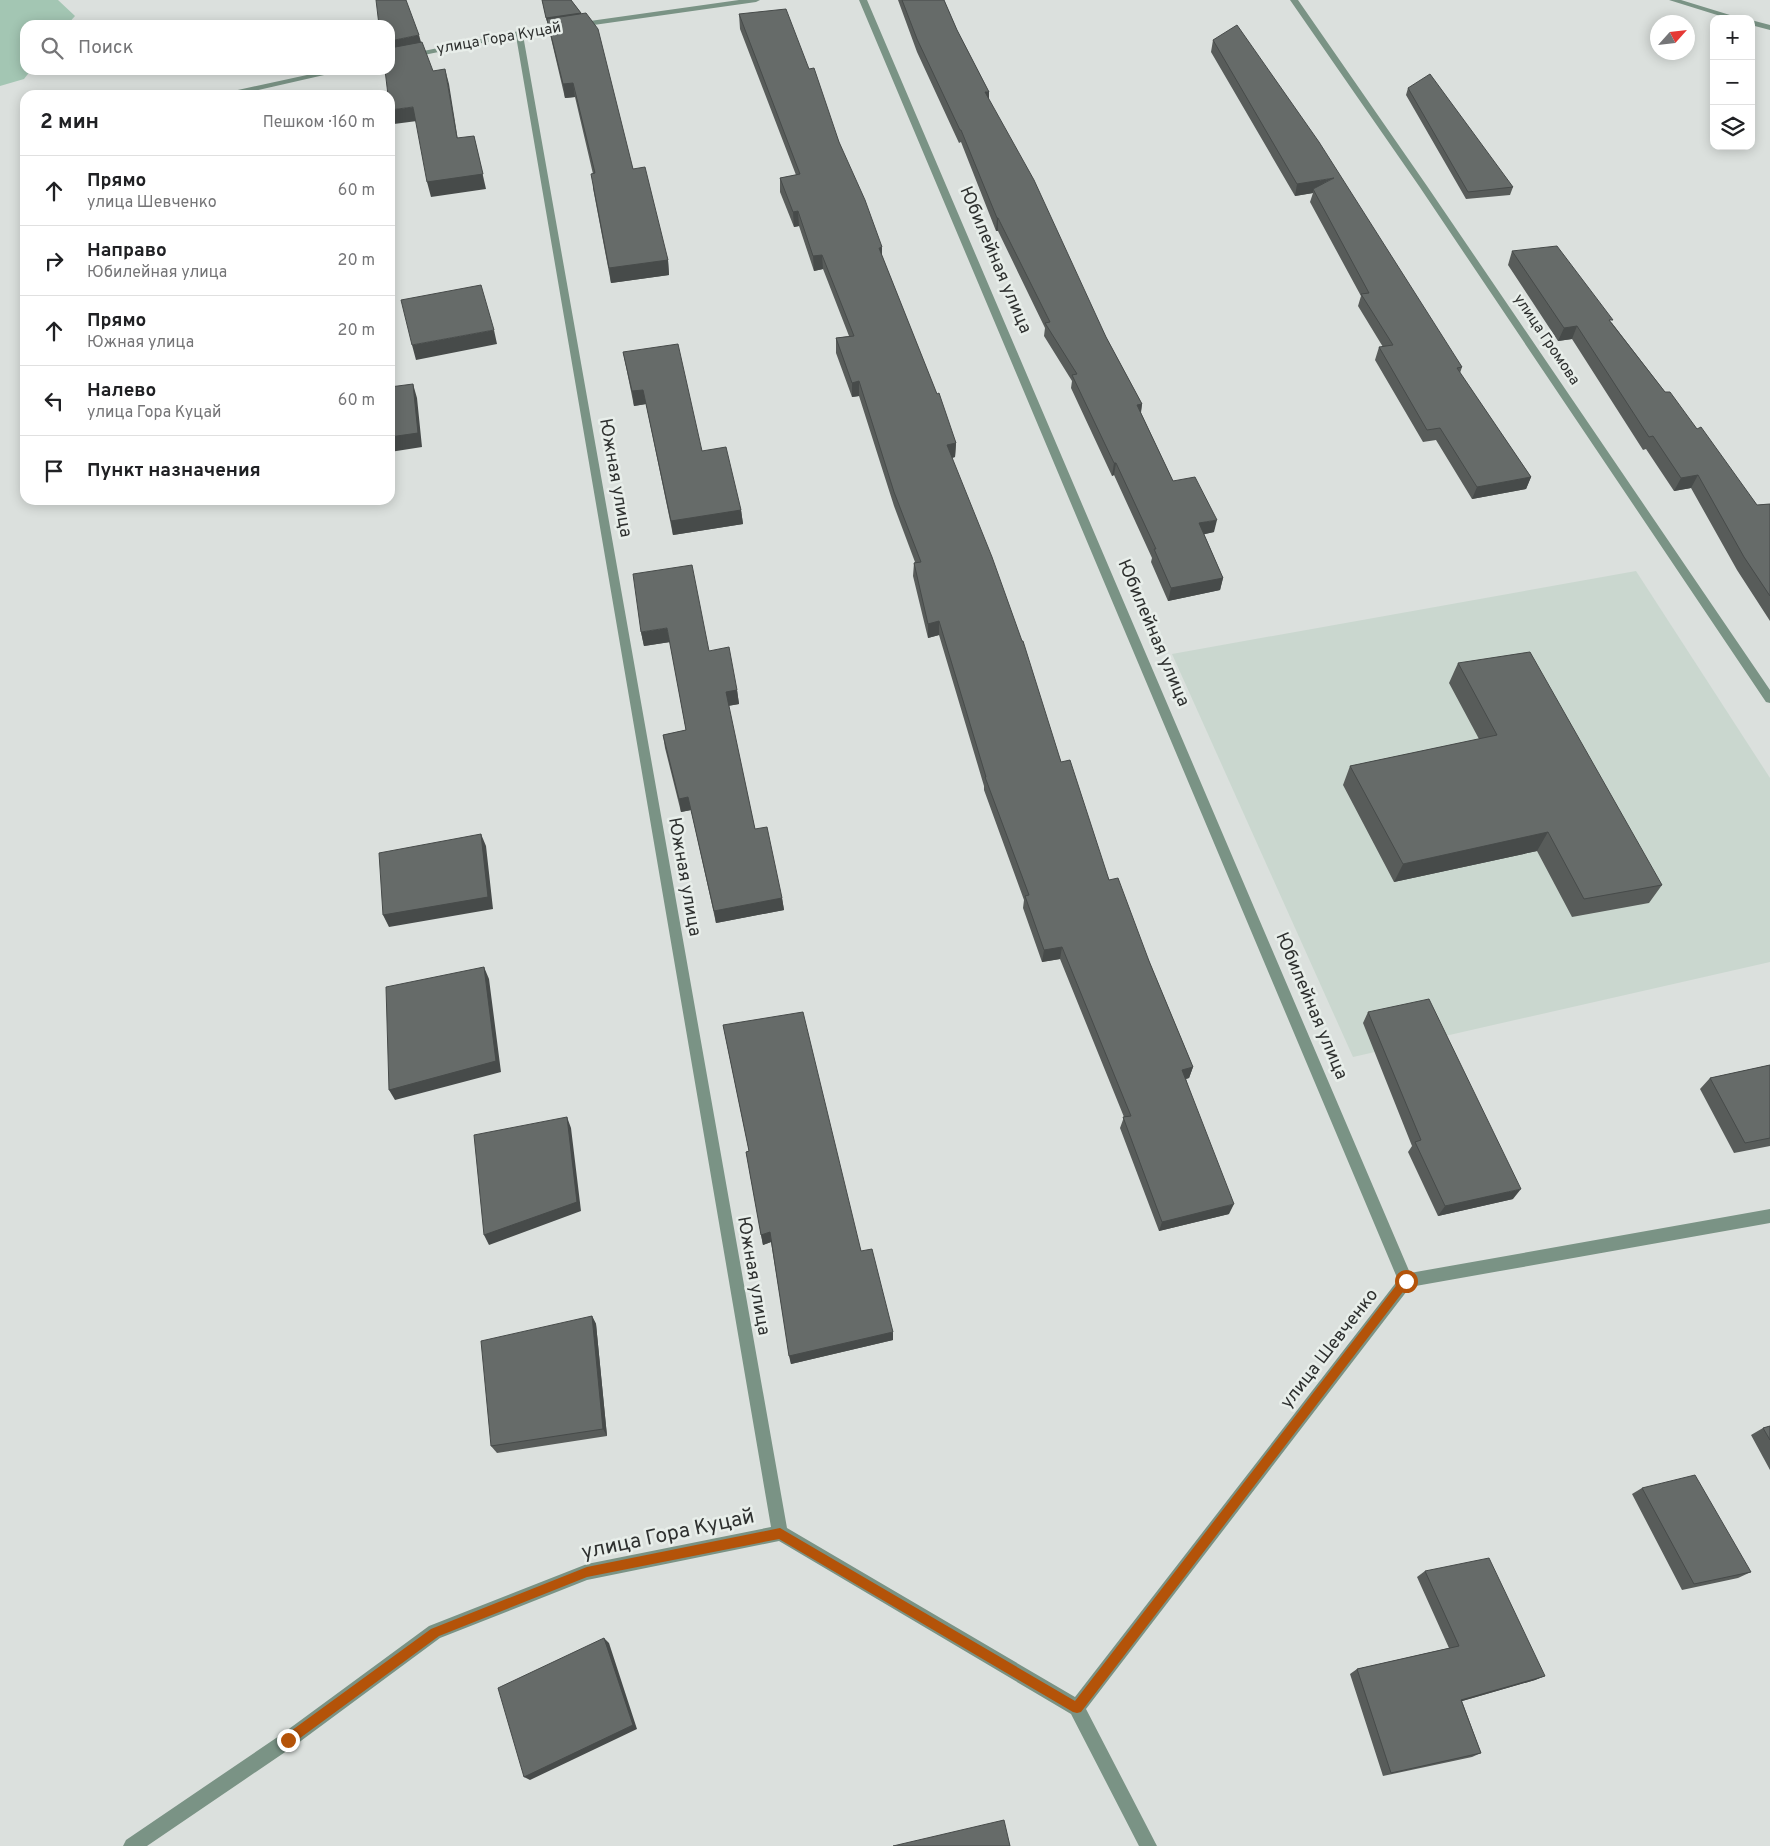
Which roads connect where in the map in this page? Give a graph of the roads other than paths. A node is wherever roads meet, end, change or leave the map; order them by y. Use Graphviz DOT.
graph roads {
  1 [pos="756,0"];
  2 [pos="863,0"];
  3 [pos="1294,0"];
  4 [pos="1673,0"];
  5 [pos="1725,15"];
  6 [pos="1755,23"];
  7 [pos="1770,28"];
  8 [pos="519,32"];
  9 [pos="395,59"];
  10 [pos="318,75"];
  11 [pos="248,90"];
  12 [pos="1770,699"];
  13 [pos="1770,1216"];
  14 [pos="1406,1281"];
  15 [pos="780,1533"];
  16 [pos="1077,1708"];
  17 [pos="132,1846"];
  18 [pos="1148,1846"];
  1 -- 8 [label="street, улица Гора Куцай"];
  2 -- 14 [label="street, Юбилейная улица"];
  3 -- 12 [label="street, улица Громова"];
  4 -- 5 [label="street"];
  6 -- 7 [label="street"];
  8 -- 9 [label="street, улица Гора Куцай"];
  8 -- 15 [label="street, Южная улица"];
  10 -- 11 [label="street"];
  13 -- 14 [label="street"];
  14 -- 16 [label="street, улица Шевченко"];
  15 -- 16 [label="street"];
  15 -- 17 [label="street, улица Гора Куцай"];
  16 -- 18 [label="street"];
}
